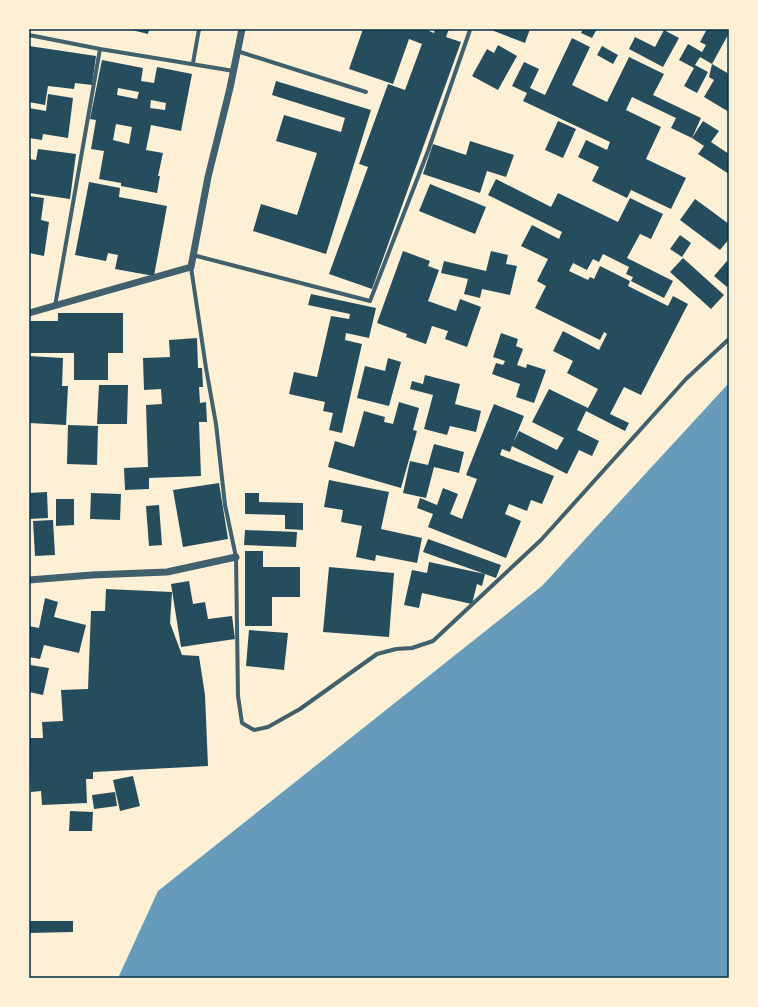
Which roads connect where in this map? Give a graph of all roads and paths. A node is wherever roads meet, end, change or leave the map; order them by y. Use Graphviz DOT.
graph roads {
  1 [pos="199,29"];
  2 [pos="242,29"];
  3 [pos="469,29"];
  4 [pos="29,35"];
  5 [pos="100,49"];
  6 [pos="237,51"];
  7 [pos="193,63"];
  8 [pos="234,71"];
  9 [pos="366,92"];
  10 [pos="193,255"];
  11 [pos="191,267"];
  12 [pos="55,306"];
  13 [pos="29,313"];
  14 [pos="729,339"];
  15 [pos="236,557"];
  16 [pos="29,580"];
  1 -- 7 [label="street"];
  2 -- 6 [label="street"];
  3 -- 10 [label="street"];
  4 -- 5 [label="street"];
  5 -- 7 [label="street"];
  5 -- 12 [label="street"];
  6 -- 8 [label="street"];
  6 -- 9 [label="street"];
  7 -- 8 [label="street"];
  8 -- 10 [label="street"];
  10 -- 11 [label="street"];
  11 -- 12 [label="street"];
  11 -- 15 [label="street"];
  12 -- 13 [label="street"];
  14 -- 15 [label="street"];
  15 -- 16 [label="street"];
}
